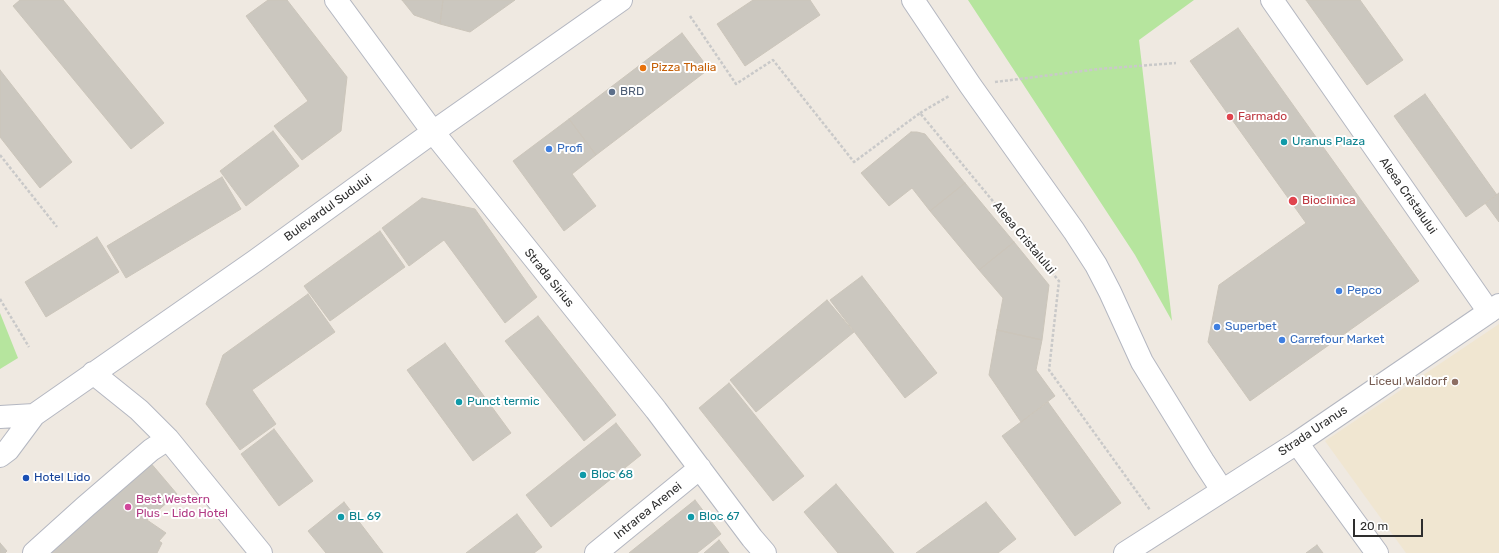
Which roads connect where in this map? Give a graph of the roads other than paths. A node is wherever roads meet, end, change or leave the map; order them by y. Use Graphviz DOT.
graph roads {
  1 [pos="336,0"];
  2 [pos="621,0"];
  3 [pos="913,0"];
  4 [pos="1272,0"];
  5 [pos="433,132"];
  6 [pos="1494,309"];
  7 [pos="93,373"];
  8 [pos="34,415"];
  9 [pos="0,417"];
  10 [pos="168,438"];
  11 [pos="1297,442"];
  12 [pos="0,456"];
  13 [pos="700,468"];
  14 [pos="1222,490"];
  15 [pos="34,553"];
  16 [pos="262,553"];
  17 [pos="596,553"];
  18 [pos="765,553"];
  19 [pos="1125,553"];
  20 [pos="1377,553"];
  1 -- 5 [label="street, Strada Sirius"];
  2 -- 5 [label="street, Bulevardul Sudului"];
  3 -- 14 [label="street"];
  4 -- 6 [label="street, Aleea Cristalului"];
  5 -- 7 [label="street, Bulevardul Sudului"];
  5 -- 13 [label="street, Strada Sirius"];
  6 -- 11 [label="street, Strada Uranus"];
  7 -- 8 [label="street, Bulevardul Sudului"];
  7 -- 10 [label="street"];
  8 -- 9 [label="street"];
  8 -- 12 [label="street, Bulevardul Sudului"];
  10 -- 15 [label="street"];
  10 -- 16 [label="street"];
  11 -- 14 [label="street, Strada Uranus"];
  11 -- 20 [label="street"];
  13 -- 17 [label="street, Intrarea Arenei"];
  13 -- 18 [label="street, Strada Sirius"];
  14 -- 19 [label="street, Strada Uranus"];
}
